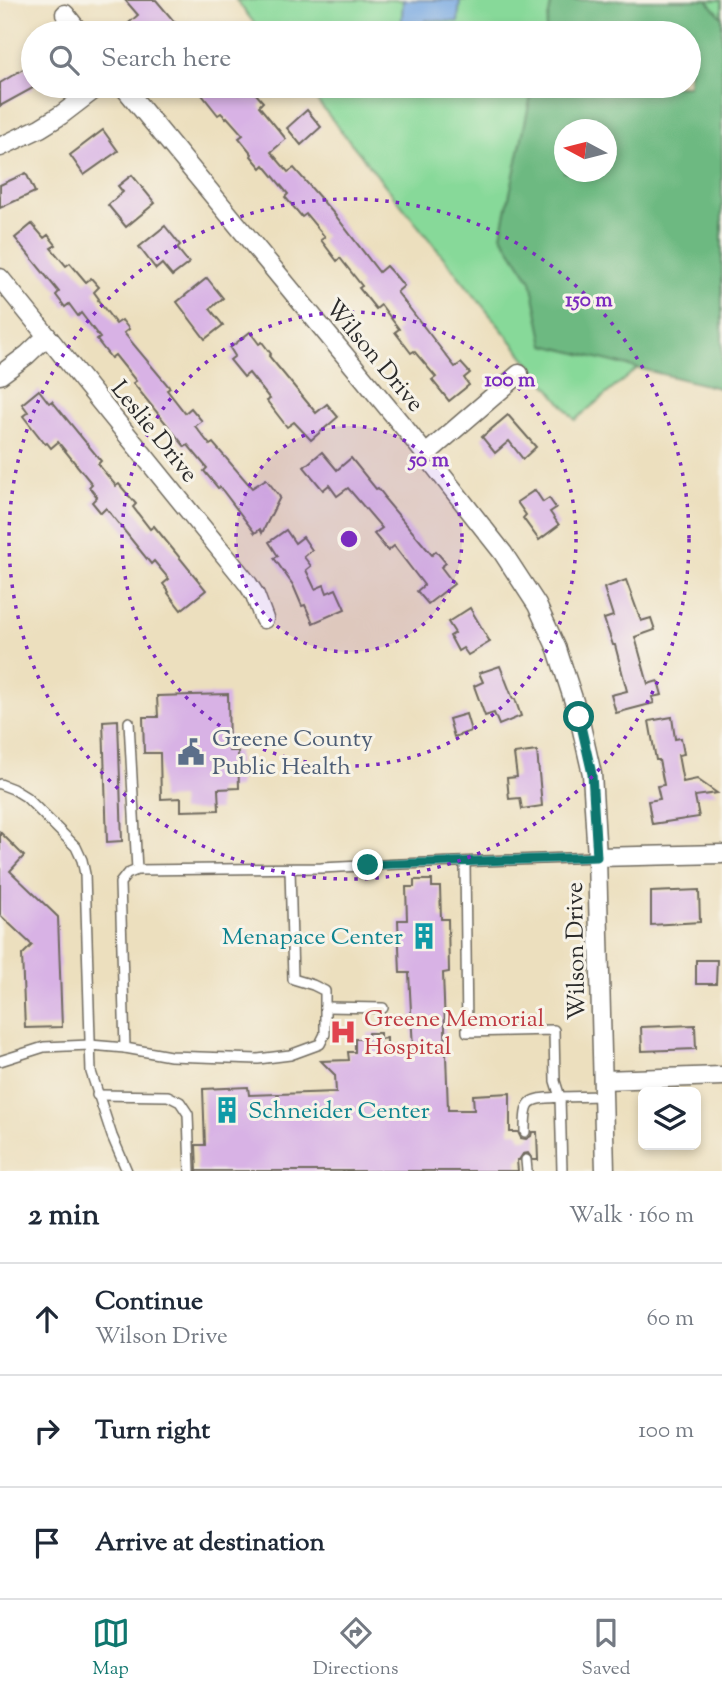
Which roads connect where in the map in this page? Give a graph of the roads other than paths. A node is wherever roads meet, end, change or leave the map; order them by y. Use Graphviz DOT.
graph roads {
  1 [pos="65,14"];
  2 [pos="71,21"];
  3 [pos="84,98"];
  4 [pos="133,98"];
  5 [pos="0,147"];
  6 [pos="0,278"];
  7 [pos="47,335"];
  8 [pos="519,374"];
  9 [pos="0,375"];
  10 [pos="425,455"];
  11 [pos="264,619"];
  12 [pos="129,722"];
  13 [pos="0,785"];
  14 [pos="722,854"];
  15 [pos="597,857"];
  16 [pos="464,862"];
  17 [pos="290,869"];
  18 [pos="136,870"];
  19 [pos="325,1007"];
  20 [pos="383,1008"];
  21 [pos="90,1045"];
  22 [pos="125,1048"];
  23 [pos="0,1061"];
  24 [pos="722,1076"];
  25 [pos="603,1088"];
  26 [pos="97,1095"];
  27 [pos="560,1097"];
  28 [pos="525,1132"];
  29 [pos="527,1160"];
  30 [pos="127,1171"];
  31 [pos="190,1171"];
  32 [pos="527,1171"];
  33 [pos="562,1171"];
  34 [pos="606,1171"];
  1 -- 2 [label="street"];
  3 -- 5 [label="street"];
  4 -- 10 [label="street, Wilson Drive"];
  6 -- 7 [label="street, Leslie Drive"];
  7 -- 9 [label="street"];
  7 -- 11 [label="street, Leslie Drive"];
  8 -- 10 [label="street"];
  10 -- 15 [label="street, Wilson Drive"];
  12 -- 18 [label="lane"];
  13 -- 21 [label="lane"];
  14 -- 15 [label="street"];
  15 -- 16 [label="lane"];
  15 -- 25 [label="street, Wilson Drive"];
  16 -- 17 [label="lane"];
  16 -- 27 [label="lane"];
  17 -- 18 [label="lane"];
  17 -- 19 [label="lane"];
  18 -- 22 [label="lane"];
  19 -- 20 [label="lane"];
  19 -- 22 [label="lane"];
  21 -- 22 [label="lane"];
  21 -- 23 [label="lane"];
  21 -- 26 [label="lane"];
  24 -- 25 [label="street"];
  25 -- 27 [label="lane"];
  25 -- 34 [label="street, Wilson Drive"];
  26 -- 30 [label="lane"];
  26 -- 31 [label="lane"];
  27 -- 28 [label="lane"];
  27 -- 33 [label="lane"];
  29 -- 32 [label="lane"];
}
